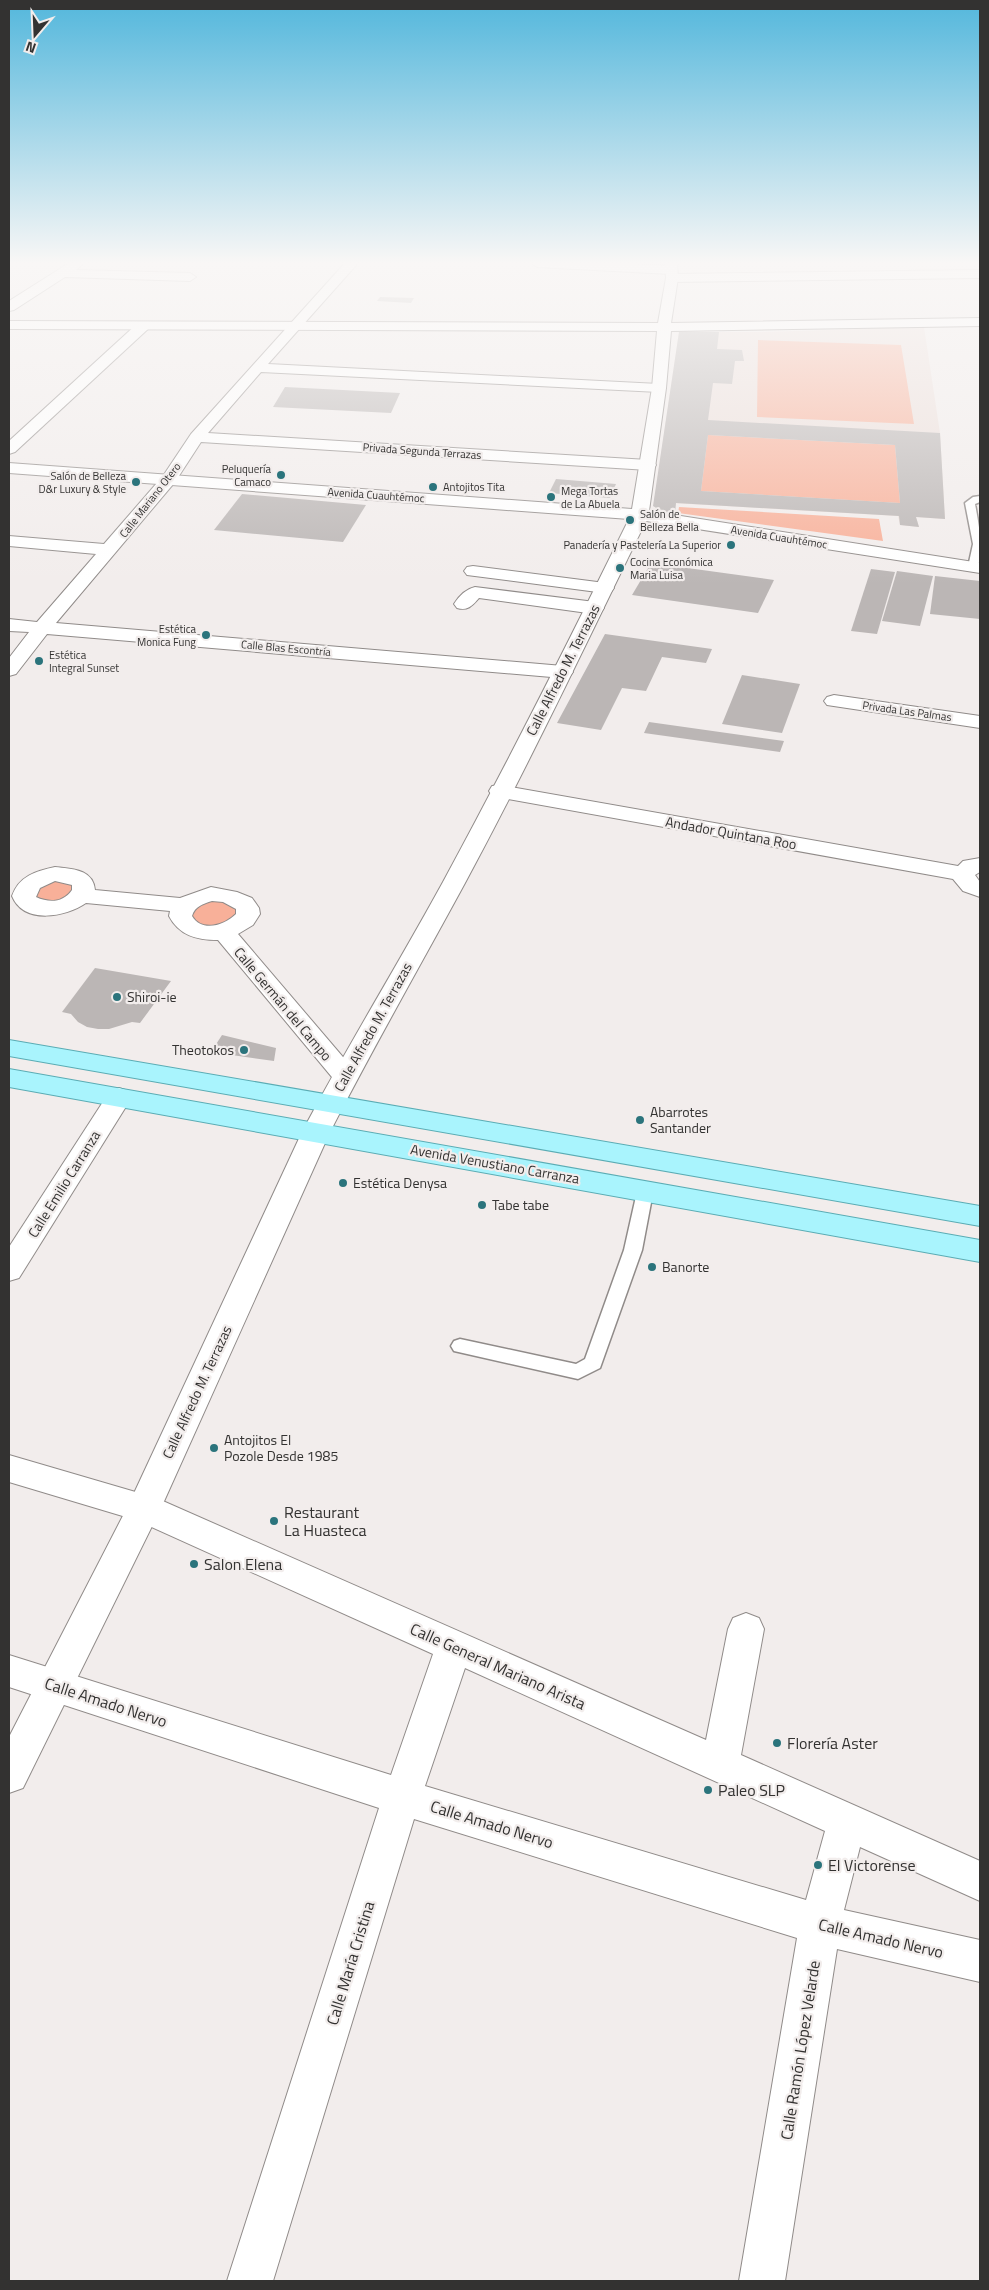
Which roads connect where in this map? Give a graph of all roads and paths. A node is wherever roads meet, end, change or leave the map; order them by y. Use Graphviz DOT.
graph roads {
  1 [pos="95,370"];
  2 [pos="255,370"];
  3 [pos="295,370"];
  4 [pos="660,370"];
  5 [pos="659,388"];
  6 [pos="196,437"];
  7 [pos="9,449"];
  8 [pos="648,465"];
  9 [pos="9,468"];
  10 [pos="169,479"];
  11 [pos="980,499"];
  12 [pos="640,515"];
  13 [pos="9,541"];
  14 [pos="979,544"];
  15 [pos="110,550"];
  16 [pos="977,567"];
  17 [pos="473,571"];
  18 [pos="605,588"];
  19 [pos="462,604"];
  20 [pos="595,608"];
  21 [pos="9,625"];
  22 [pos="43,627"];
  23 [pos="9,670"];
  24 [pos="563,672"];
  25 [pos="834,701"];
  26 [pos="980,722"];
  27 [pos="500,791"];
  28 [pos="972,870"];
  29 [pos="980,890"];
  30 [pos="83,896"];
  31 [pos="17,904"];
  32 [pos="184,905"];
  33 [pos="223,931"];
  34 [pos="9,1048"];
  35 [pos="345,1076"];
  36 [pos="9,1078"];
  37 [pos="119,1097"];
  38 [pos="330,1104"];
  39 [pos="316,1132"];
  40 [pos="645,1192"];
  41 [pos="980,1216"];
  42 [pos="980,1251"];
  43 [pos="9,1270"];
  44 [pos="460,1346"];
  45 [pos="9,1469"];
  46 [pos="144,1508"];
  47 [pos="746,1630"];
  48 [pos="454,1646"];
  49 [pos="9,1671"];
  50 [pos="55,1686"];
  51 [pos="720,1765"];
  52 [pos="9,1775"];
  53 [pos="402,1797"];
  54 [pos="847,1822"];
  55 [pos="980,1881"];
  56 [pos="820,1925"];
  57 [pos="980,1962"];
  58 [pos="250,2281"];
  59 [pos="762,2281"];
  1 -- 7 [label="street"];
  2 -- 6 [label="street, Calle Mariano Otero"];
  3 -- 5 [label="street"];
  4 -- 5 [label="street, Calle Alfredo M. Terrazas"];
  5 -- 8 [label="street, Calle Alfredo M. Terrazas"];
  6 -- 8 [label="street, Privada Segunda Terrazas"];
  6 -- 10 [label="street, Calle Mariano Otero"];
  8 -- 12 [label="street, Calle Alfredo M. Terrazas"];
  9 -- 10 [label="street, Avenida Cuauhtémoc"];
  10 -- 12 [label="street, Avenida Cuauhtémoc"];
  10 -- 15 [label="street, Calle Mariano Otero"];
  11 -- 14 [label="lane"];
  12 -- 16 [label="street, Avenida Cuauhtémoc"];
  12 -- 18 [label="street, Calle Alfredo M. Terrazas"];
  13 -- 15 [label="street"];
  14 -- 16 [label="lane"];
  15 -- 22 [label="street, Calle Mariano Otero"];
  17 -- 18 [label="street"];
  18 -- 20 [label="street, Calle Alfredo M. Terrazas"];
  19 -- 20 [label="street"];
  20 -- 24 [label="street, Calle Alfredo M. Terrazas"];
  21 -- 22 [label="street, Calle Blas Escontría"];
  22 -- 23 [label="street, Calle Mariano Otero"];
  22 -- 24 [label="street, Calle Blas Escontría"];
  24 -- 27 [label="street, Calle Alfredo M. Terrazas"];
  25 -- 26 [label="street, Privada Las Palmas"];
  27 -- 28 [label="street, Andador Quintana Roo"];
  27 -- 35 [label="street, Calle Alfredo M. Terrazas"];
  28 -- 29 [label="street"];
  30 -- 31 [label="street"];
  30 -- 31 [label="street"];
  30 -- 32 [label="street, Calle Germán del Campo"];
  32 -- 33 [label="street"];
  32 -- 33 [label="street, Calle Germán del Campo"];
  33 -- 35 [label="street, Calle Germán del Campo"];
  34 -- 38 [label="main road"];
  35 -- 38 [label="street, Calle Alfredo M. Terrazas"];
  36 -- 37 [label="main road, Avenida Venustiano Carranza"];
  37 -- 39 [label="main road, Avenida Venustiano Carranza"];
  37 -- 43 [label="street, Calle Emilio Carranza"];
  38 -- 39 [label="street, Calle Alfredo M. Terrazas"];
  38 -- 41 [label="main road"];
  39 -- 40 [label="main road, Avenida Venustiano Carranza"];
  39 -- 46 [label="street, Calle Alfredo M. Terrazas"];
  40 -- 42 [label="main road, Avenida Venustiano Carranza"];
  40 -- 44 [label="lane"];
  45 -- 46 [label="street, Calle General Mariano Arista"];
  46 -- 48 [label="street, Calle General Mariano Arista"];
  46 -- 50 [label="street, Calle Alfredo M. Terrazas"];
  47 -- 51 [label="street"];
  48 -- 51 [label="street, Calle General Mariano Arista"];
  48 -- 53 [label="street, Calle María Cristina"];
  49 -- 50 [label="street, Calle Amado Nervo"];
  50 -- 52 [label="street, Calle Alfredo M. Terrazas"];
  50 -- 53 [label="street, Calle Amado Nervo"];
  51 -- 54 [label="street, Calle General Mariano Arista"];
  53 -- 56 [label="street, Calle Amado Nervo"];
  53 -- 58 [label="street, Calle María Cristina"];
  54 -- 55 [label="street, Calle General Mariano Arista"];
  54 -- 56 [label="street, Calle Ramón López Velarde"];
  56 -- 57 [label="street, Calle Amado Nervo"];
  56 -- 59 [label="street, Calle Ramón López Velarde"];
}
